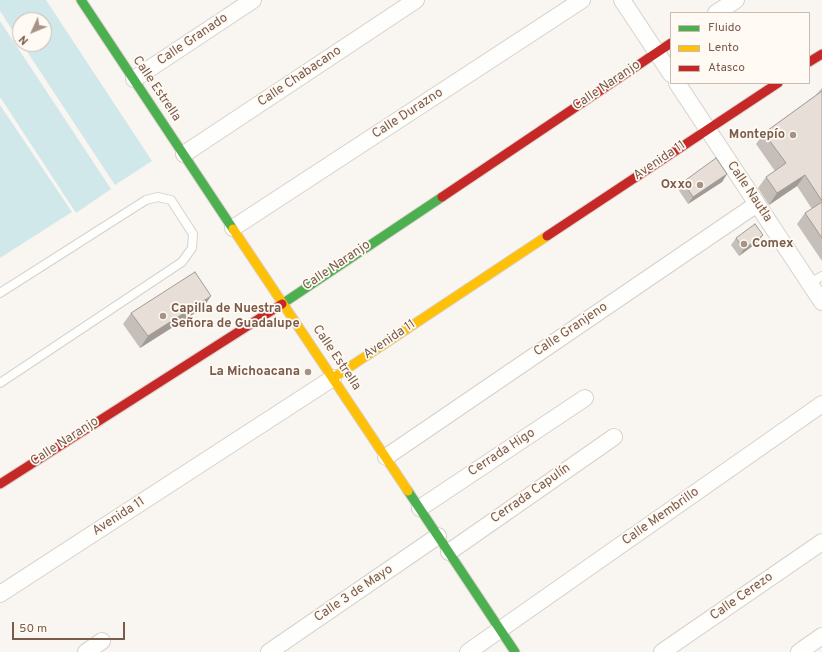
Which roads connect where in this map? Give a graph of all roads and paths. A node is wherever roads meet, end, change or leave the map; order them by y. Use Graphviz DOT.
graph roads {
  1 [pos="253,0"];
  2 [pos="416,0"];
  3 [pos="582,0"];
  4 [pos="622,0"];
  5 [pos="736,0"];
  6 [pos="85,1"];
  7 [pos="718,12"];
  8 [pos="670,44"];
  9 [pos="657,53"];
  10 [pos="822,54"];
  11 [pos="810,61"];
  12 [pos="670,72"];
  13 [pos="134,79"];
  14 [pos="678,84"];
  15 [pos="776,84"];
  16 [pos="707,129"];
  17 [pos="184,154"];
  18 [pos="757,204"];
  19 [pos="233,228"];
  20 [pos="816,279"];
  21 [pos="0,293"];
  22 [pos="283,302"];
  23 [pos="822,302"];
  24 [pos="333,378"];
  25 [pos="0,383"];
  26 [pos="585,398"];
  27 [pos="822,404"];
  28 [pos="614,437"];
  29 [pos="386,457"];
  30 [pos="0,484"];
  31 [pos="420,508"];
  32 [pos="438,536"];
  33 [pos="822,542"];
  34 [pos="449,552"];
  35 [pos="0,594"];
  36 [pos="500,630"];
  37 [pos="822,636"];
  38 [pos="102,641"];
  39 [pos="86,652"];
  40 [pos="269,652"];
  41 [pos="468,652"];
  42 [pos="515,652"];
  43 [pos="662,652"];
  44 [pos="799,652"];
  1 -- 13 [label="street, Calle Granado"];
  2 -- 17 [label="street, Calle Chabacano"];
  3 -- 19 [label="street, Calle Durazno"];
  4 -- 9 [label="street"];
  5 -- 7 [label="street"];
  6 -- 13 [label="street, Calle Estrella"];
  8 -- 9 [label="street, Calle Naranjo"];
  9 -- 12 [label="street"];
  9 -- 22 [label="street, Calle Naranjo"];
  10 -- 11 [label="street"];
  13 -- 17 [label="street, Calle Estrella"];
  14 -- 16 [label="street, Calle Nautla"];
  15 -- 16 [label="street, Avenida 11"];
  16 -- 18 [label="street, Calle Nautla"];
  16 -- 24 [label="street, Avenida 11"];
  17 -- 19 [label="street, Calle Estrella"];
  18 -- 20 [label="street, Calle Nautla"];
  18 -- 29 [label="street, Calle Granjeno"];
  19 -- 22 [label="street, Calle Estrella"];
  20 -- 23 [label="street, Calle Nautla"];
  21 -- 25 [label="lane"];
  22 -- 24 [label="street, Calle Estrella"];
  22 -- 30 [label="street, Calle Naranjo"];
  24 -- 29 [label="street, Calle Estrella"];
  24 -- 35 [label="street, Avenida 11"];
  26 -- 31 [label="street, Cerrada Higo"];
  27 -- 36 [label="street, Calle Membrillo"];
  28 -- 34 [label="street, Cerrada Capulín"];
  29 -- 31 [label="street, Calle Estrella"];
  31 -- 32 [label="street, Calle Estrella"];
  32 -- 34 [label="street, Calle Estrella"];
  32 -- 40 [label="street, Calle 3 de Mayo"];
  33 -- 43 [label="street, Calle Cerezo"];
  34 -- 36 [label="street, Calle Estrella"];
  36 -- 41 [label="street, Calle Membrillo"];
  36 -- 42 [label="street, Calle Estrella"];
  37 -- 44 [label="street"];
  38 -- 39 [label="street"];
}
